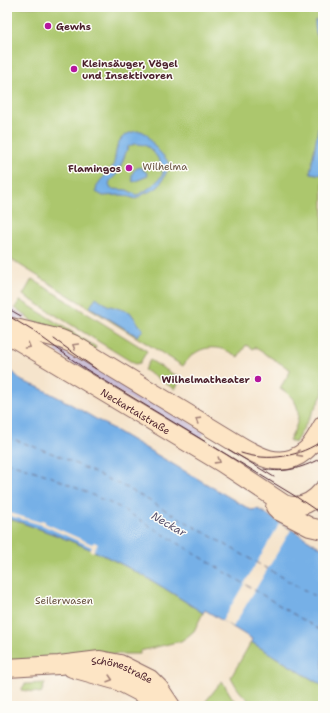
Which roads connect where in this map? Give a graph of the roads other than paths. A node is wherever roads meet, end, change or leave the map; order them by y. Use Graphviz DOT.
graph roads {
  1 [pos="7,326"];
  2 [pos="7,334"];
  3 [pos="323,425"];
  4 [pos="263,490"];
  5 [pos="323,490"];
  6 [pos="323,530"];
  7 [pos="59,665"];
  8 [pos="7,668"];
  9 [pos="166,706"];
  10 [pos="172,706"];
  3 -- 1 [label="main road, one-way"];
  2 -- 4 [label="main road, Neckartalstraße, one-way"];
  4 -- 5 [label="main road, Neckartalstraße"];
  4 -- 6 [label="main road, Neckartalstraße"];
  7 -- 8 [label="main road, Schönestraße"];
  7 -- 9 [label="main road, Schönestraße, one-way"];
  7 -- 10 [label="main road, Schönestraße"];
}
